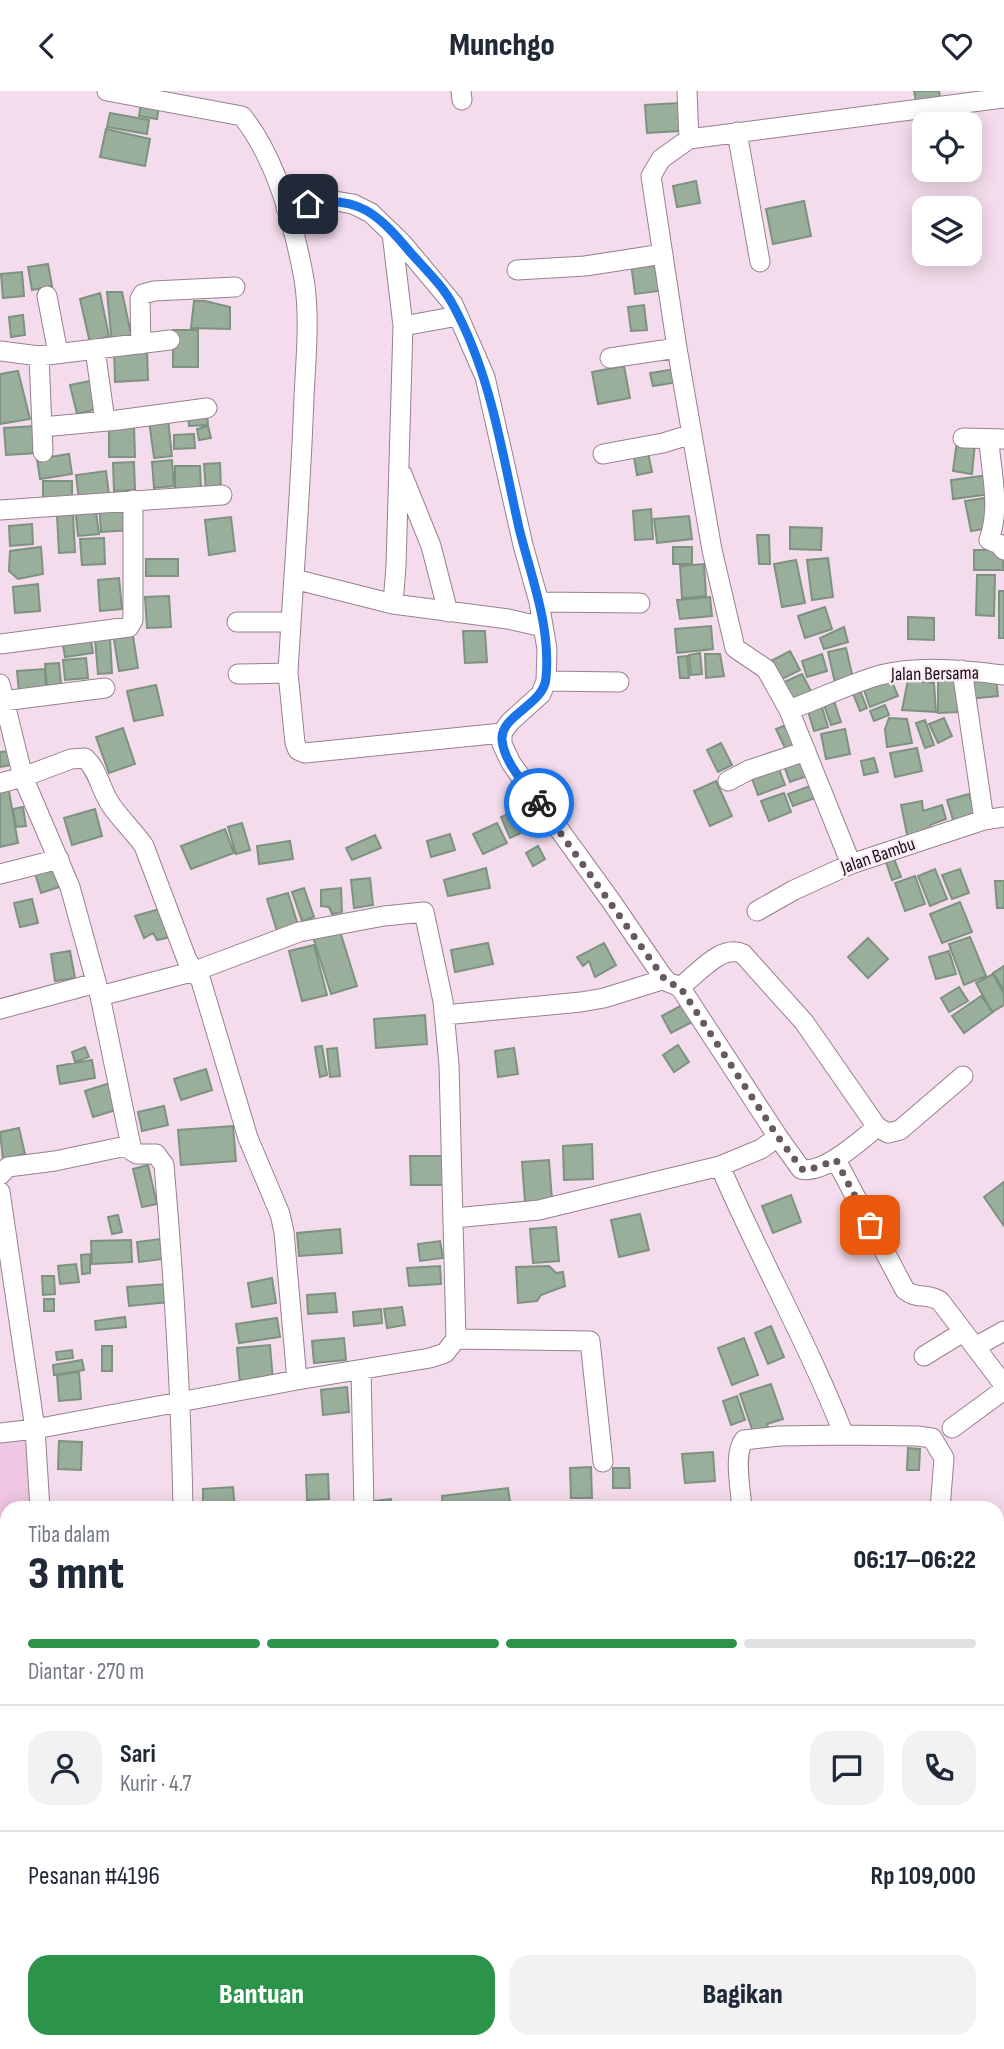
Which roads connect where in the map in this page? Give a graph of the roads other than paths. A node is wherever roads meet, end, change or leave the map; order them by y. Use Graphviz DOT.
graph roads {
  1 [pos="107,91"];
  2 [pos="687,91"];
  3 [pos="1004,98"];
  4 [pos="737,132"];
  5 [pos="689,139"];
  6 [pos="286,208"];
  7 [pos="392,233"];
  8 [pos="663,254"];
  9 [pos="760,262"];
  10 [pos="517,270"];
  11 [pos="235,287"];
  12 [pos="47,296"];
  13 [pos="458,316"];
  14 [pos="403,326"];
  15 [pos="170,340"];
  16 [pos="141,344"];
  17 [pos="677,348"];
  18 [pos="95,349"];
  19 [pos="0,351"];
  20 [pos="49,355"];
  21 [pos="610,358"];
  22 [pos="207,408"];
  23 [pos="105,421"];
  24 [pos="42,427"];
  25 [pos="692,434"];
  26 [pos="963,438"];
  27 [pos="996,439"];
  28 [pos="43,452"];
  29 [pos="603,454"];
  30 [pos="399,467"];
  31 [pos="222,495"];
  32 [pos="133,500"];
  33 [pos="0,510"];
  34 [pos="1004,550"];
  35 [pos="294,579"];
  36 [pos="539,601"];
  37 [pos="640,603"];
  38 [pos="393,604"];
  39 [pos="448,611"];
  40 [pos="237,622"];
  41 [pos="290,622"];
  42 [pos="543,627"];
  43 [pos="0,644"];
  44 [pos="962,670"];
  45 [pos="288,673"];
  46 [pos="238,674"];
  47 [pos="1004,675"];
  48 [pos="546,681"];
  49 [pos="619,682"];
  50 [pos="105,688"];
  51 [pos="2,693"];
  52 [pos="789,711"];
  53 [pos="502,733"];
  54 [pos="806,751"];
  55 [pos="23,777"];
  56 [pos="728,781"];
  57 [pos="0,783"];
  58 [pos="994,819"];
  59 [pos="59,859"];
  60 [pos="851,864"];
  61 [pos="0,874"];
  62 [pos="757,911"];
  63 [pos="195,971"];
  64 [pos="673,983"];
  65 [pos="98,989"];
  66 [pos="0,1010"];
  67 [pos="444,1015"];
  68 [pos="963,1076"];
  69 [pos="877,1127"];
  70 [pos="778,1137"];
  71 [pos="131,1145"];
  72 [pos="836,1160"];
  73 [pos="720,1166"];
  74 [pos="0,1175"];
  75 [pos="0,1192"];
  76 [pos="454,1218"];
  77 [pos="1004,1331"];
  78 [pos="456,1339"];
  79 [pos="969,1340"];
  80 [pos="924,1356"];
  81 [pos="362,1370"];
  82 [pos="297,1380"];
  83 [pos="1004,1385"];
  84 [pos="1004,1390"];
  85 [pos="181,1402"];
  86 [pos="952,1428"];
  87 [pos="35,1429"];
  88 [pos="0,1433"];
  89 [pos="844,1435"];
  90 [pos="603,1462"];
  91 [pos="40,1501"];
  92 [pos="183,1501"];
  93 [pos="364,1501"];
  94 [pos="741,1501"];
  95 [pos="941,1501"];
  1 -- 6 [label="street"];
  2 -- 5 [label="street"];
  3 -- 4 [label="street"];
  4 -- 5 [label="street"];
  4 -- 9 [label="street"];
  5 -- 8 [label="street"];
  6 -- 7 [label="street"];
  6 -- 35 [label="street"];
  7 -- 13 [label="street"];
  7 -- 14 [label="street"];
  8 -- 10 [label="street"];
  8 -- 17 [label="street"];
  11 -- 16 [label="street"];
  12 -- 20 [label="street"];
  13 -- 14 [label="street"];
  13 -- 36 [label="street"];
  14 -- 30 [label="street"];
  15 -- 16 [label="street"];
  16 -- 18 [label="street"];
  17 -- 21 [label="street"];
  17 -- 25 [label="street"];
  18 -- 20 [label="street"];
  18 -- 23 [label="street"];
  19 -- 20 [label="street"];
  20 -- 24 [label="street"];
  22 -- 23 [label="street"];
  23 -- 24 [label="street"];
  24 -- 28 [label="street"];
  25 -- 29 [label="street"];
  25 -- 52 [label="street"];
  26 -- 27 [label="street"];
  27 -- 34 [label="street"];
  30 -- 38 [label="street"];
  30 -- 39 [label="street"];
  31 -- 32 [label="street"];
  32 -- 33 [label="street"];
  32 -- 43 [label="street"];
  35 -- 38 [label="street"];
  35 -- 41 [label="street"];
  36 -- 37 [label="street"];
  36 -- 42 [label="street"];
  38 -- 39 [label="street"];
  39 -- 42 [label="street"];
  40 -- 41 [label="street"];
  41 -- 45 [label="street"];
  42 -- 48 [label="street"];
  44 -- 47 [label="street, Jalan Bersama"];
  44 -- 52 [label="street, Jalan Bersama"];
  44 -- 58 [label="street"];
  45 -- 46 [label="street"];
  45 -- 53 [label="street"];
  48 -- 49 [label="street"];
  48 -- 53 [label="street"];
  50 -- 51 [label="street"];
  51 -- 55 [label="street"];
  52 -- 54 [label="street"];
  53 -- 64 [label="street"];
  54 -- 56 [label="street"];
  54 -- 60 [label="street"];
  55 -- 57 [label="street"];
  55 -- 59 [label="street"];
  55 -- 63 [label="street"];
  58 -- 60 [label="street, Jalan Bambu"];
  59 -- 61 [label="street"];
  59 -- 65 [label="street"];
  60 -- 62 [label="street, Jalan Bambu"];
  63 -- 65 [label="street"];
  63 -- 67 [label="street"];
  63 -- 82 [label="street"];
  64 -- 67 [label="street"];
  64 -- 69 [label="street"];
  64 -- 70 [label="street"];
  65 -- 66 [label="street"];
  65 -- 71 [label="street"];
  67 -- 76 [label="street"];
  68 -- 69 [label="street"];
  69 -- 72 [label="street"];
  70 -- 72 [label="street"];
  70 -- 73 [label="street"];
  71 -- 74 [label="street"];
  71 -- 85 [label="street"];
  72 -- 79 [label="street"];
  73 -- 76 [label="street"];
  73 -- 89 [label="street"];
  75 -- 87 [label="street"];
  76 -- 78 [label="street"];
  77 -- 79 [label="street"];
  78 -- 81 [label="street"];
  78 -- 90 [label="street"];
  79 -- 80 [label="street"];
  79 -- 83 [label="street"];
  81 -- 82 [label="street"];
  81 -- 93 [label="street"];
  82 -- 85 [label="street"];
  84 -- 86 [label="street"];
  85 -- 87 [label="street"];
  85 -- 92 [label="street"];
  87 -- 88 [label="street"];
  87 -- 91 [label="street"];
  89 -- 94 [label="street"];
  89 -- 95 [label="street"];
}
